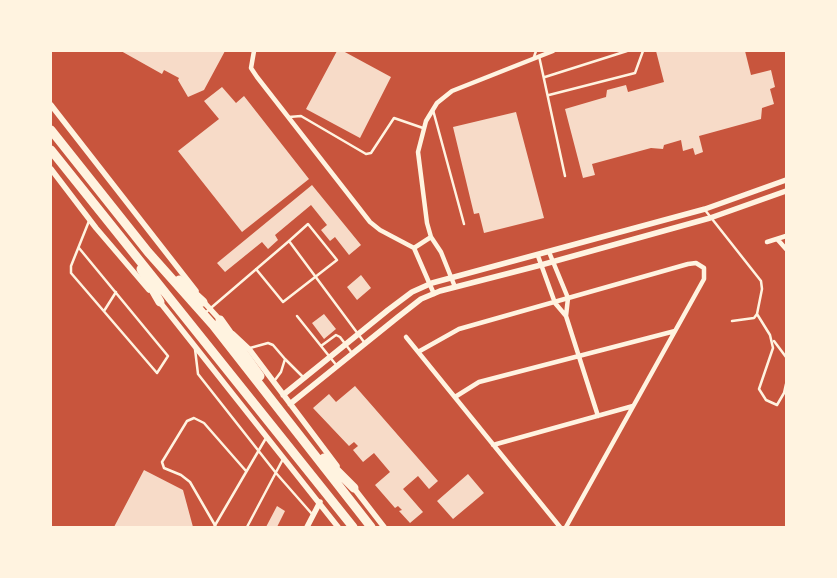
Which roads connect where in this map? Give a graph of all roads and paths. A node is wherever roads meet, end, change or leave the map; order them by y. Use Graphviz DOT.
graph roads {
  1 [pos="254,51"];
  2 [pos="536,51"];
  3 [pos="553,51"];
  4 [pos="627,51"];
  5 [pos="643,51"];
  6 [pos="539,56"];
  7 [pos="534,58"];
  8 [pos="544,77"];
  9 [pos="549,95"];
  10 [pos="51,105"];
  11 [pos="432,109"];
  12 [pos="288,117"];
  13 [pos="423,128"];
  14 [pos="51,130"];
  15 [pos="51,150"];
  16 [pos="51,170"];
  17 [pos="565,176"];
  18 [pos="786,180"];
  19 [pos="786,191"];
  20 [pos="705,210"];
  21 [pos="710,218"];
  22 [pos="90,219"];
  23 [pos="464,224"];
  24 [pos="786,236"];
  25 [pos="431,237"];
  26 [pos="778,240"];
  27 [pos="124,241"];
  28 [pos="289,241"];
  29 [pos="767,242"];
  30 [pos="79,248"];
  31 [pos="414,248"];
  32 [pos="786,249"];
  33 [pos="550,252"];
  34 [pos="538,256"];
  35 [pos="553,261"];
  36 [pos="541,265"];
  37 [pos="256,269"];
  38 [pos="317,276"];
  39 [pos="451,279"];
  40 [pos="429,285"];
  41 [pos="455,287"];
  42 [pos="116,292"];
  43 [pos="434,294"];
  44 [pos="568,298"];
  45 [pos="160,302"];
  46 [pos="555,303"];
  47 [pos="206,308"];
  48 [pos="104,311"];
  49 [pos="757,314"];
  50 [pos="297,316"];
  51 [pos="566,316"];
  52 [pos="220,320"];
  53 [pos="732,321"];
  54 [pos="675,331"];
  55 [pos="358,334"];
  56 [pos="406,337"];
  57 [pos="773,340"];
  58 [pos="365,343"];
  59 [pos="346,344"];
  60 [pos="195,346"];
  61 [pos="321,346"];
  62 [pos="249,349"];
  63 [pos="418,352"];
  64 [pos="352,353"];
  65 [pos="330,357"];
  66 [pos="579,357"];
  67 [pos="786,357"];
  68 [pos="285,358"];
  69 [pos="337,366"];
  70 [pos="304,378"];
  71 [pos="274,382"];
  72 [pos="786,384"];
  73 [pos="266,393"];
  74 [pos="283,395"];
  75 [pos="454,397"];
  76 [pos="290,404"];
  77 [pos="633,406"];
  78 [pos="598,416"];
  79 [pos="267,436"];
  80 [pos="493,444"];
  81 [pos="310,447"];
  82 [pos="258,451"];
  83 [pos="284,458"];
  84 [pos="246,471"];
  85 [pos="276,473"];
  86 [pos="354,488"];
  87 [pos="320,502"];
  88 [pos="313,516"];
  89 [pos="215,526"];
  90 [pos="247,527"];
  91 [pos="307,527"];
  92 [pos="338,527"];
  93 [pos="353,527"];
  94 [pos="371,527"];
  95 [pos="384,527"];
  96 [pos="560,527"];
  97 [pos="566,527"];
  1 -- 12 [label="street"];
  2 -- 7 [label="lane"];
  3 -- 6 [label="street"];
  4 -- 8 [label="lane"];
  5 -- 9 [label="lane"];
  6 -- 7 [label="street"];
  6 -- 8 [label="lane"];
  7 -- 11 [label="street"];
  8 -- 9 [label="lane"];
  9 -- 17 [label="lane"];
  10 -- 47 [label="street"];
  11 -- 13 [label="street"];
  11 -- 23 [label="lane"];
  12 -- 13 [label="lane"];
  12 -- 31 [label="street"];
  13 -- 25 [label="street"];
  14 -- 47 [label="highway"];
  15 -- 27 [label="highway"];
  16 -- 22 [label="street"];
  18 -- 20 [label="street"];
  19 -- 21 [label="street"];
  20 -- 21 [label="lane"];
  20 -- 33 [label="street"];
  21 -- 35 [label="street"];
  21 -- 49 [label="lane"];
  22 -- 30 [label="lane"];
  22 -- 45 [label="street"];
  24 -- 26 [label="street"];
  25 -- 31 [label="street"];
  25 -- 39 [label="street"];
  26 -- 29 [label="street"];
  26 -- 32 [label="street"];
  27 -- 45 [label="highway"];
  27 -- 93 [label="highway"];
  28 -- 37 [label="lane"];
  28 -- 38 [label="lane"];
  28 -- 38 [label="lane"];
  30 -- 42 [label="lane"];
  30 -- 48 [label="lane"];
  31 -- 40 [label="street"];
  33 -- 34 [label="street"];
  33 -- 35 [label="street"];
  34 -- 36 [label="street"];
  34 -- 39 [label="street"];
  35 -- 36 [label="street"];
  35 -- 44 [label="street"];
  36 -- 41 [label="street"];
  36 -- 46 [label="street"];
  37 -- 38 [label="lane"];
  37 -- 47 [label="lane"];
  38 -- 55 [label="lane"];
  39 -- 40 [label="street"];
  39 -- 41 [label="street"];
  40 -- 43 [label="street"];
  40 -- 55 [label="street"];
  41 -- 43 [label="street"];
  42 -- 48 [label="lane"];
  42 -- 48 [label="lane"];
  43 -- 58 [label="street"];
  44 -- 46 [label="street"];
  44 -- 51 [label="street"];
  44 -- 54 [label="street"];
  45 -- 60 [label="street"];
  46 -- 51 [label="street"];
  46 -- 63 [label="street"];
  47 -- 52 [label="street"];
  47 -- 73 [label="highway"];
  49 -- 53 [label="lane"];
  49 -- 57 [label="lane"];
  50 -- 61 [label="lane"];
  51 -- 66 [label="street"];
  52 -- 62 [label="street"];
  52 -- 73 [label="highway"];
  54 -- 66 [label="street"];
  54 -- 77 [label="street"];
  55 -- 58 [label="lane"];
  55 -- 59 [label="street"];
  56 -- 63 [label="street"];
  57 -- 67 [label="lane"];
  57 -- 72 [label="lane"];
  58 -- 64 [label="street"];
  59 -- 61 [label="lane"];
  59 -- 64 [label="lane"];
  59 -- 65 [label="street"];
  60 -- 79 [label="street"];
  60 -- 82 [label="lane"];
  61 -- 65 [label="lane"];
  62 -- 68 [label="lane"];
  62 -- 71 [label="street"];
  63 -- 75 [label="street"];
  64 -- 69 [label="street"];
  65 -- 69 [label="lane"];
  65 -- 70 [label="street"];
  66 -- 75 [label="street"];
  66 -- 78 [label="street"];
  68 -- 70 [label="lane"];
  68 -- 71 [label="lane"];
  69 -- 76 [label="street"];
  70 -- 74 [label="street"];
  71 -- 74 [label="street"];
  73 -- 81 [label="highway"];
  74 -- 76 [label="street"];
  75 -- 80 [label="street"];
  76 -- 86 [label="street"];
  77 -- 78 [label="street"];
  77 -- 97 [label="street"];
  78 -- 80 [label="street"];
  79 -- 82 [label="lane"];
  79 -- 83 [label="street"];
  80 -- 96 [label="street"];
  81 -- 86 [label="highway"];
  81 -- 94 [label="highway"];
  82 -- 84 [label="lane"];
  82 -- 85 [label="lane"];
  83 -- 85 [label="lane"];
  83 -- 87 [label="street"];
  84 -- 89 [label="lane"];
  84 -- 89 [label="lane"];
  85 -- 88 [label="lane"];
  85 -- 90 [label="lane"];
  86 -- 95 [label="street"];
  87 -- 88 [label="street"];
  87 -- 92 [label="street"];
  88 -- 91 [label="street"];
}
